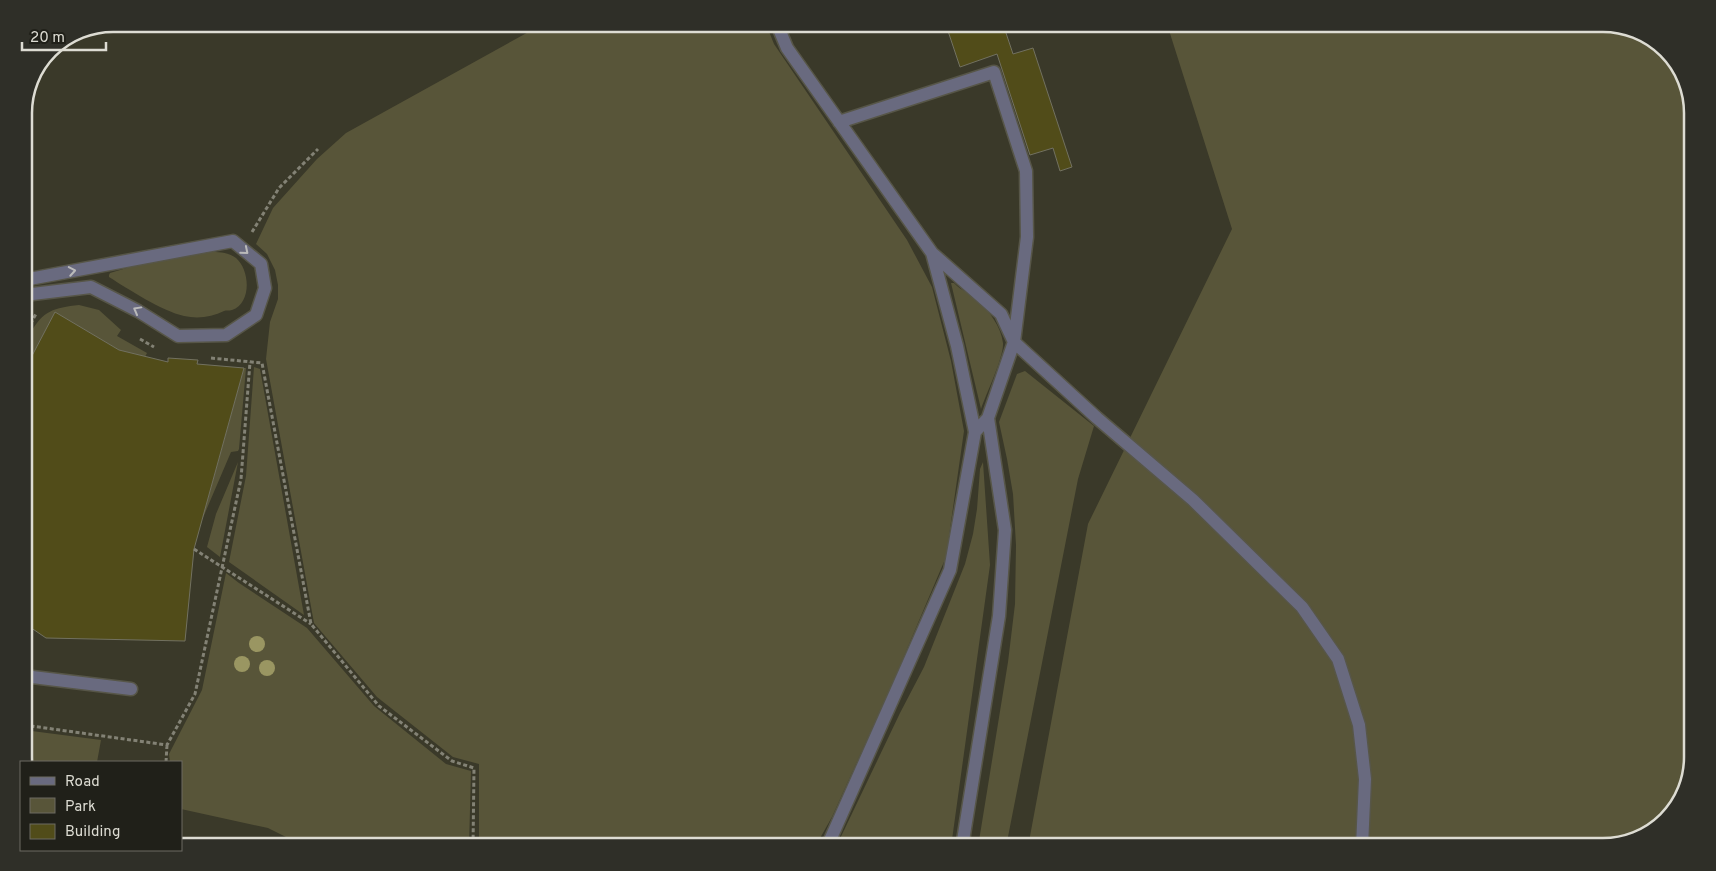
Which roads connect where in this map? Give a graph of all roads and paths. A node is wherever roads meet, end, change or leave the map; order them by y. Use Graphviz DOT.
graph roads {
  1 [pos="780,32"];
  2 [pos="839,122"];
  3 [pos="318,149"];
  4 [pos="243,249"];
  5 [pos="932,253"];
  6 [pos="33,278"];
  7 [pos="33,294"];
  8 [pos="37,312"];
  9 [pos="33,319"];
  10 [pos="139,339"];
  11 [pos="1014,342"];
  12 [pos="159,350"];
  13 [pos="208,358"];
  14 [pos="250,362"];
  15 [pos="988,418"];
  16 [pos="975,432"];
  17 [pos="194,549"];
  18 [pos="222,567"];
  19 [pos="311,624"];
  20 [pos="33,677"];
  21 [pos="131,689"];
  22 [pos="33,726"];
  23 [pos="166,745"];
  24 [pos="166,761"];
  25 [pos="473,838"];
  26 [pos="831,838"];
  27 [pos="963,838"];
  28 [pos="1362,838"];
  1 -- 2 [label="street"];
  2 -- 5 [label="street"];
  2 -- 11 [label="street"];
  3 -- 4 [label="path"];
  6 -- 4 [label="street, one-way"];
  4 -- 7 [label="street, one-way"];
  5 -- 11 [label="street"];
  5 -- 16 [label="street"];
  8 -- 9 [label="path"];
  10 -- 12 [label="path"];
  11 -- 15 [label="street"];
  11 -- 28 [label="street"];
  13 -- 14 [label="path"];
  14 -- 18 [label="path"];
  14 -- 19 [label="path"];
  15 -- 16 [label="street"];
  15 -- 27 [label="street"];
  16 -- 26 [label="street"];
  17 -- 18 [label="path"];
  18 -- 19 [label="path"];
  18 -- 23 [label="path"];
  19 -- 25 [label="path"];
  20 -- 21 [label="street"];
  22 -- 23 [label="path"];
  23 -- 24 [label="path"];
}
